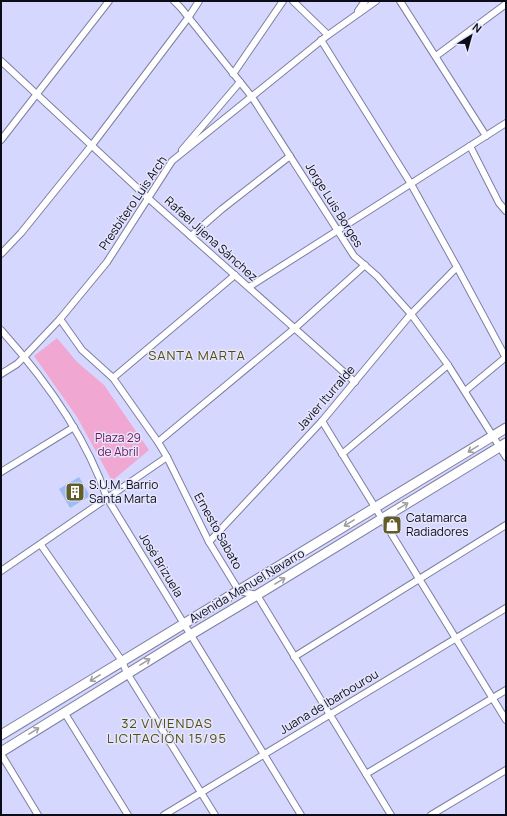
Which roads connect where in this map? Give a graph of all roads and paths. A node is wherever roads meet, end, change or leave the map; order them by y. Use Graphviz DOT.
graph roads {
  1 [pos="109,1"];
  2 [pos="174,1"];
  3 [pos="199,1"];
  4 [pos="283,1"];
  5 [pos="293,1"];
  6 [pos="365,1"];
  7 [pos="376,1"];
  8 [pos="400,1"];
  9 [pos="506,4"];
  10 [pos="356,14"];
  11 [pos="188,18"];
  12 [pos="328,35"];
  13 [pos="321,40"];
  14 [pos="436,56"];
  15 [pos="1,61"];
  16 [pos="233,74"];
  17 [pos="240,82"];
  18 [pos="37,95"];
  19 [pos="252,97"];
  20 [pos="506,123"];
  21 [pos="486,136"];
  22 [pos="1,140"];
  23 [pos="92,145"];
  24 [pos="470,146"];
  25 [pos="290,156"];
  26 [pos="172,162"];
  27 [pos="411,184"];
  28 [pos="148,198"];
  29 [pos="506,211"];
  30 [pos="338,232"];
  31 [pos="191,236"];
  32 [pos="1,254"];
  33 [pos="365,265"];
  34 [pos="457,267"];
  35 [pos="236,275"];
  36 [pos="249,287"];
  37 [pos="411,314"];
  38 [pos="60,319"];
  39 [pos="295,328"];
  40 [pos="1,330"];
  41 [pos="25,356"];
  42 [pos="506,358"];
  43 [pos="448,365"];
  44 [pos="1,374"];
  45 [pos="113,378"];
  46 [pos="355,382"];
  47 [pos="465,391"];
  48 [pos="322,421"];
  49 [pos="74,427"];
  50 [pos="506,428"];
  51 [pos="492,437"];
  52 [pos="158,442"];
  53 [pos="503,445"];
  54 [pos="342,454"];
  55 [pos="167,457"];
  56 [pos="506,457"];
  57 [pos="1,472"];
  58 [pos="108,498"];
  59 [pos="374,507"];
  60 [pos="381,519"];
  61 [pos="506,525"];
  62 [pos="209,542"];
  63 [pos="41,545"];
  64 [pos="1,571"];
  65 [pos="419,580"];
  66 [pos="239,591"];
  67 [pos="257,595"];
  68 [pos="506,608"];
  69 [pos="184,624"];
  70 [pos="190,635"];
  71 [pos="456,639"];
  72 [pos="294,657"];
  73 [pos="122,661"];
  74 [pos="127,673"];
  75 [pos="506,690"];
  76 [pos="492,698"];
  77 [pos="64,712"];
  78 [pos="330,715"];
  79 [pos="506,720"];
  80 [pos="1,735"];
  81 [pos="1,753"];
  82 [pos="263,754"];
  83 [pos="506,770"];
  84 [pos="366,774"];
  85 [pos="201,793"];
  86 [pos="38,815"];
  87 [pos="128,815"];
  88 [pos="164,815"];
  89 [pos="215,815"];
  90 [pos="301,815"];
  91 [pos="391,815"];
  92 [pos="431,815"];
  1 -- 18 [label="street"];
  2 -- 11 [label="street, Jorge Luis Borges"];
  3 -- 11 [label="street"];
  4 -- 16 [label="street"];
  5 -- 12 [label="street"];
  6 -- 10 [label="street"];
  7 -- 10 [label="street, Presbítero Luis Arch"];
  8 -- 14 [label="street"];
  9 -- 14 [label="street"];
  10 -- 12 [label="street, Presbítero Luis Arch"];
  11 -- 16 [label="street, Jorge Luis Borges"];
  11 -- 23 [label="street"];
  12 -- 13 [label="street, Presbítero Luis Arch"];
  13 -- 19 [label="street, Presbítero Luis Arch"];
  13 -- 27 [label="street"];
  14 -- 21 [label="street"];
  15 -- 18 [label="street, Rafael Jijena Sánchez"];
  16 -- 17 [label="street, Jorge Luis Borges"];
  17 -- 19 [label="street, Jorge Luis Borges"];
  17 -- 26 [label="street"];
  18 -- 22 [label="street"];
  18 -- 23 [label="street, Rafael Jijena Sánchez"];
  19 -- 25 [label="street, Jorge Luis Borges"];
  19 -- 26 [label="street, Presbítero Luis Arch"];
  20 -- 21 [label="street"];
  21 -- 24 [label="street"];
  23 -- 28 [label="street, Rafael Jijena Sánchez"];
  23 -- 32 [label="street"];
  24 -- 27 [label="street"];
  24 -- 29 [label="street"];
  25 -- 30 [label="street, Jorge Luis Borges"];
  25 -- 31 [label="street"];
  26 -- 28 [label="street, Presbítero Luis Arch"];
  27 -- 30 [label="street"];
  27 -- 34 [label="street"];
  28 -- 31 [label="street, Rafael Jijena Sánchez"];
  28 -- 38 [label="street, Presbítero Luis Arch"];
  30 -- 33 [label="street, Jorge Luis Borges"];
  30 -- 36 [label="street"];
  31 -- 35 [label="street, Rafael Jijena Sánchez"];
  33 -- 37 [label="street, Jorge Luis Borges"];
  33 -- 39 [label="street"];
  34 -- 37 [label="street, Javier Iturralde"];
  34 -- 42 [label="street"];
  35 -- 36 [label="street, Rafael Jijena Sánchez"];
  35 -- 45 [label="street"];
  36 -- 39 [label="street, Rafael Jijena Sánchez"];
  37 -- 43 [label="street, Jorge Luis Borges"];
  37 -- 46 [label="street, Javier Iturralde"];
  38 -- 41 [label="street, Presbítero Luis Arch"];
  38 -- 45 [label="street, Ernesto Sabato"];
  39 -- 46 [label="street, Rafael Jijena Sánchez"];
  39 -- 52 [label="street"];
  40 -- 41 [label="street, José Brizuela"];
  41 -- 44 [label="street, Presbítero Luis Arch"];
  41 -- 49 [label="street, José Brizuela"];
  42 -- 47 [label="street"];
  43 -- 47 [label="street, Jorge Luis Borges"];
  43 -- 54 [label="street"];
  45 -- 52 [label="street, Ernesto Sabato"];
  46 -- 48 [label="street, Javier Iturralde"];
  47 -- 51 [label="street, Jorge Luis Borges"];
  48 -- 54 [label="street"];
  48 -- 62 [label="street, Javier Iturralde"];
  49 -- 57 [label="street"];
  49 -- 58 [label="street, José Brizuela"];
  50 -- 51 [label="main road, Avenida Manuel Navarro"];
  51 -- 53 [label="street, Jorge Luis Borges"];
  51 -- 59 [label="main road, Avenida Manuel Navarro, one-way"];
  52 -- 55 [label="street, Ernesto Sabato"];
  53 -- 56 [label="street, Jorge Luis Borges"];
  60 -- 53 [label="main road, Avenida Manuel Navarro, one-way"];
  54 -- 59 [label="street"];
  55 -- 58 [label="street"];
  55 -- 62 [label="street, Ernesto Sabato"];
  58 -- 63 [label="street"];
  58 -- 69 [label="street, José Brizuela"];
  59 -- 60 [label="street"];
  59 -- 66 [label="main road, Avenida Manuel Navarro, one-way"];
  60 -- 65 [label="street"];
  67 -- 60 [label="main road, Avenida Manuel Navarro, one-way"];
  61 -- 65 [label="street"];
  62 -- 66 [label="street, Ernesto Sabato"];
  63 -- 64 [label="street"];
  63 -- 73 [label="street"];
  65 -- 71 [label="street"];
  65 -- 72 [label="street"];
  66 -- 67 [label="street"];
  66 -- 69 [label="main road, Avenida Manuel Navarro"];
  67 -- 70 [label="main road, Avenida Manuel Navarro"];
  67 -- 72 [label="street"];
  68 -- 71 [label="street, Juana de Ibarbourou"];
  69 -- 70 [label="street, José Brizuela"];
  69 -- 73 [label="main road, Avenida Manuel Navarro"];
  74 -- 70 [label="main road, Avenida Manuel Navarro, one-way"];
  70 -- 82 [label="street, José Brizuela"];
  71 -- 76 [label="street"];
  71 -- 78 [label="street, Juana de Ibarbourou"];
  72 -- 78 [label="street"];
  73 -- 74 [label="street"];
  73 -- 80 [label="main road, Avenida Manuel Navarro, one-way"];
  74 -- 77 [label="main road, Avenida Manuel Navarro"];
  74 -- 85 [label="street"];
  75 -- 76 [label="street"];
  76 -- 79 [label="street"];
  76 -- 84 [label="street"];
  81 -- 77 [label="main road, Avenida Manuel Navarro, one-way"];
  77 -- 87 [label="street"];
  78 -- 82 [label="street, Juana de Ibarbourou"];
  78 -- 84 [label="street"];
  81 -- 86 [label="street"];
  82 -- 85 [label="street, Juana de Ibarbourou"];
  82 -- 90 [label="street, José Brizuela"];
  83 -- 92 [label="street"];
  84 -- 91 [label="street"];
  85 -- 88 [label="street, Juana de Ibarbourou"];
  85 -- 89 [label="street"];
}
